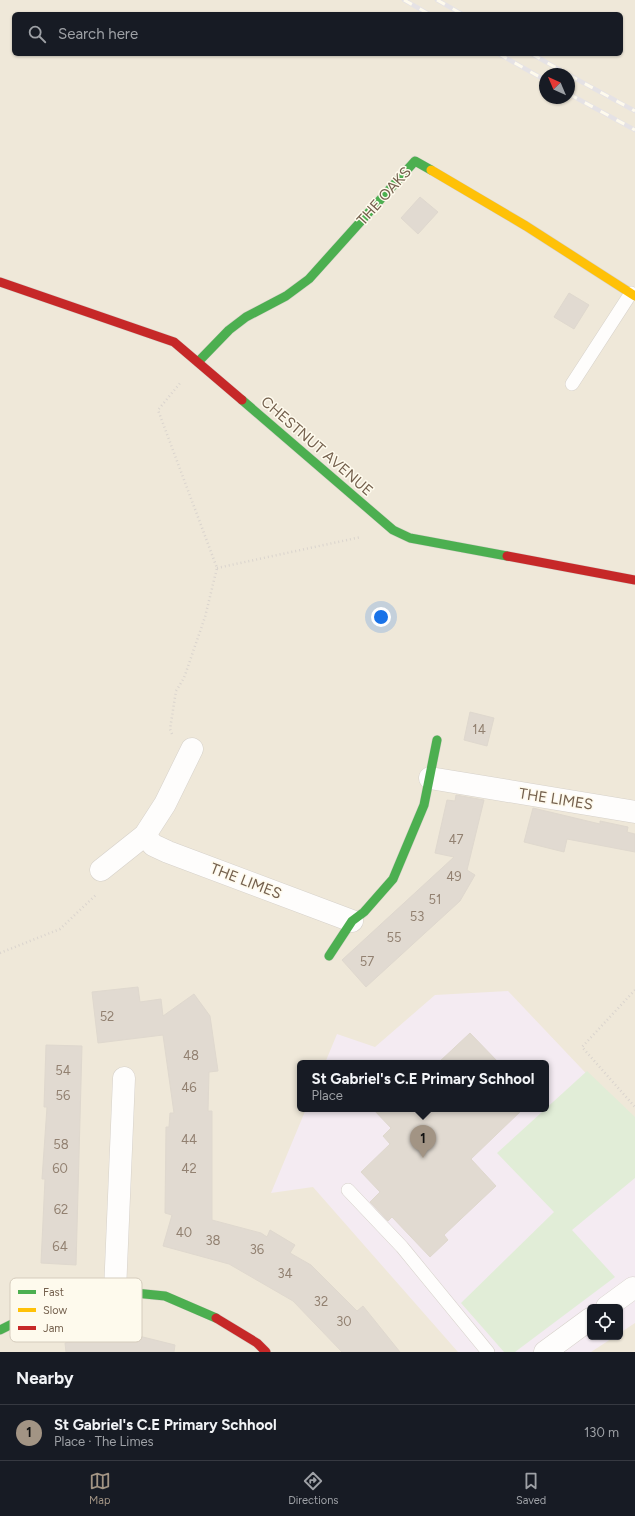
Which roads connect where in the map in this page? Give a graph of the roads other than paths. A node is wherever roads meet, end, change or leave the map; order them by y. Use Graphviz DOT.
graph roads {
  1 [pos="0,282"];
  2 [pos="633,294"];
  3 [pos="198,362"];
  4 [pos="572,384"];
  5 [pos="635,580"];
  6 [pos="437,740"];
  7 [pos="192,749"];
  8 [pos="430,778"];
  9 [pos="635,812"];
  10 [pos="145,835"];
  11 [pos="102,870"];
  12 [pos="352,921"];
  13 [pos="329,956"];
  14 [pos="124,1078"];
  15 [pos="348,1190"];
  16 [pos="116,1278"];
  17 [pos="634,1287"];
  18 [pos="142,1294"];
  19 [pos="611,1304"];
  20 [pos="587,1321"];
  21 [pos="10,1325"];
  22 [pos="0,1330"];
  23 [pos="266,1352"];
  24 [pos="488,1352"];
  25 [pos="545,1352"];
  1 -- 3 [label="street, CHESTNUT AVENUE"];
  2 -- 3 [label="street, THE OAKS"];
  2 -- 4 [label="lane, THE OAKS"];
  3 -- 5 [label="street, CHESTNUT AVENUE"];
  6 -- 8 [label="street"];
  7 -- 10 [label="street"];
  8 -- 9 [label="street, THE LIMES"];
  8 -- 12 [label="street"];
  10 -- 11 [label="street"];
  10 -- 12 [label="street, THE LIMES"];
  12 -- 13 [label="street"];
  14 -- 16 [label="street"];
  15 -- 24 [label="lane"];
  17 -- 19 [label="street"];
  18 -- 23 [label="street"];
  20 -- 25 [label="street"];
  21 -- 22 [label="street"];
}
